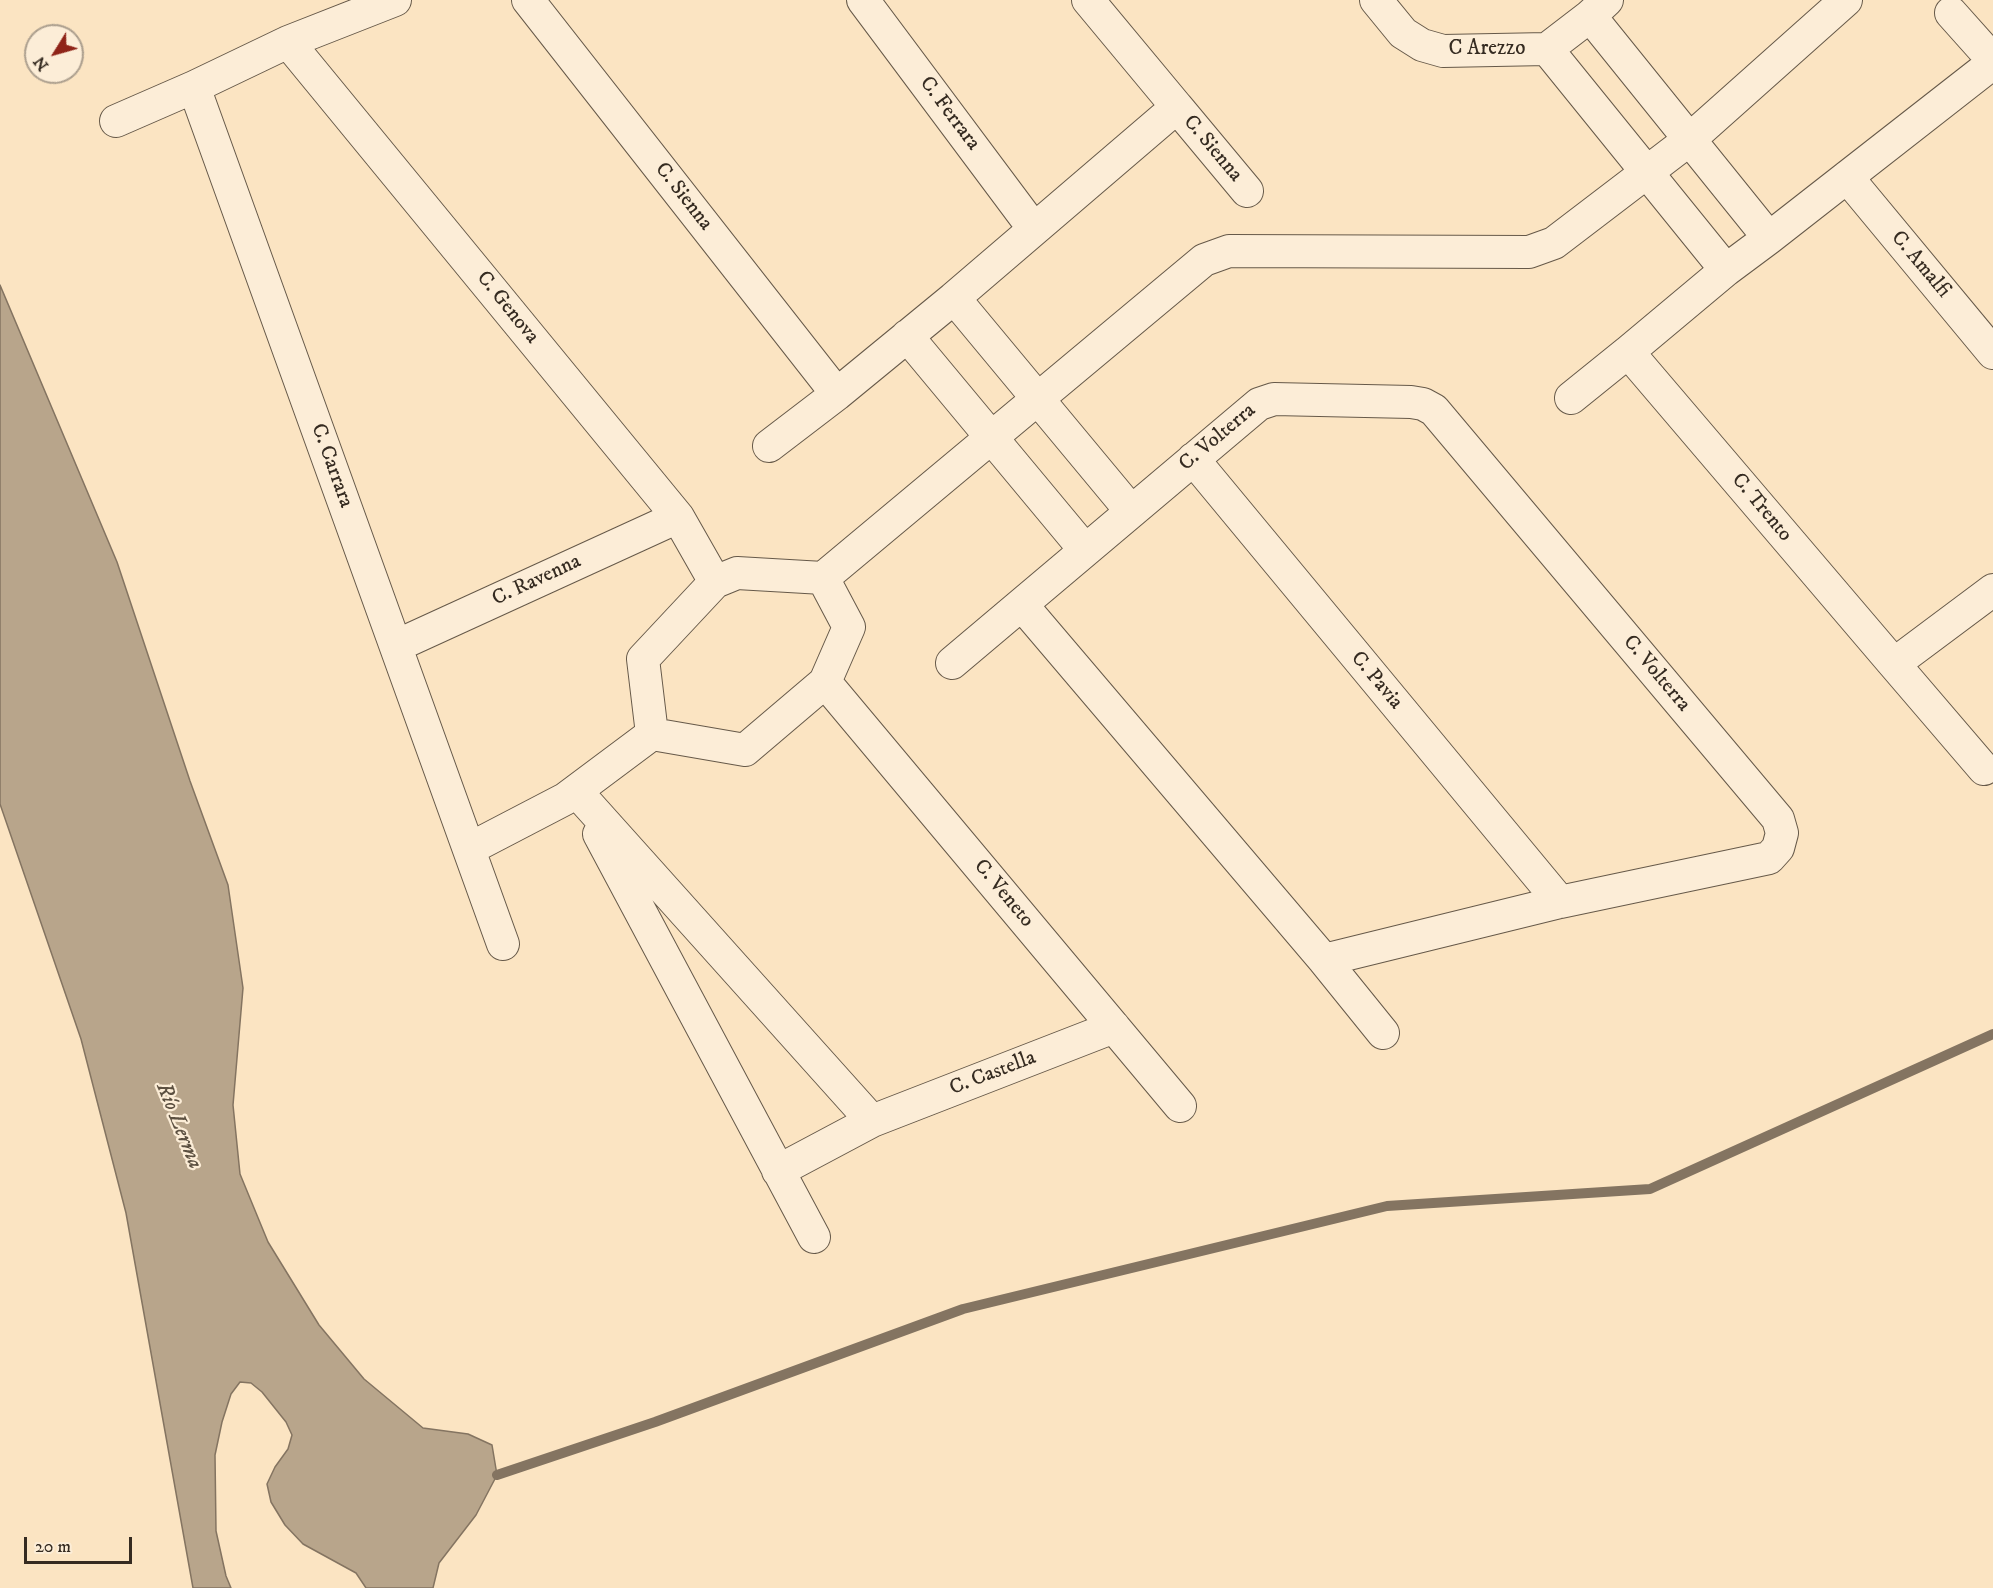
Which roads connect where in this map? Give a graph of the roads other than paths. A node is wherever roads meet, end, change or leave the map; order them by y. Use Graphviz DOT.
graph roads {
  1 [pos="395,0"];
  2 [pos="528,0"];
  3 [pos="863,0"];
  4 [pos="1088,0"];
  5 [pos="1376,0"];
  6 [pos="1846,0"];
  7 [pos="1598,8"];
  8 [pos="1951,13"];
  9 [pos="288,42"];
  10 [pos="1547,49"];
  11 [pos="1993,61"];
  12 [pos="194,87"];
  13 [pos="1177,107"];
  14 [pos="116,121"];
  15 [pos="1689,140"];
  16 [pos="1647,173"];
  17 [pos="1847,177"];
  18 [pos="1247,191"];
  19 [pos="1034,229"];
  20 [pos="1769,238"];
  21 [pos="1726,270"];
  22 [pos="954,298"];
  23 [pos="907,336"];
  24 [pos="1628,352"];
  25 [pos="1993,353"];
  26 [pos="837,394"];
  27 [pos="1571,398"];
  28 [pos="1037,399"];
  29 [pos="990,438"];
  30 [pos="769,446"];
  31 [pos="1192,459"];
  32 [pos="1131,511"];
  33 [pos="678,517"];
  34 [pos="1085,550"];
  35 [pos="823,578"];
  36 [pos="715,582"];
  37 [pos="1993,591"];
  38 [pos="1022,606"];
  39 [pos="396,646"];
  40 [pos="952,663"];
  41 [pos="1894,664"];
  42 [pos="825,682"];
  43 [pos="652,734"];
  44 [pos="1984,769"];
  45 [pos="576,791"];
  46 [pos="469,849"];
  47 [pos="1560,902"];
  48 [pos="503,944"];
  49 [pos="1324,960"];
  50 [pos="1114,1028"];
  51 [pos="1383,1033"];
  52 [pos="1180,1107"];
  53 [pos="872,1121"];
  54 [pos="778,1171"];
  55 [pos="814,1237"];
  1 -- 9 [label="street"];
  2 -- 26 [label="street, C. Sienna"];
  3 -- 19 [label="street, C. Ferrara"];
  4 -- 13 [label="street, C. Sienna"];
  5 -- 10 [label="street, C Arezzo"];
  6 -- 15 [label="street"];
  7 -- 10 [label="street, C Arezzo"];
  7 -- 15 [label="street, C Arezzo"];
  8 -- 11 [label="street"];
  9 -- 12 [label="street"];
  9 -- 33 [label="street, C. Genova"];
  10 -- 16 [label="street, C Arezzo"];
  11 -- 17 [label="street"];
  12 -- 14 [label="street"];
  12 -- 39 [label="street, C. Carrara"];
  13 -- 18 [label="street, C. Sienna"];
  13 -- 19 [label="street, C. Sienna"];
  15 -- 16 [label="street"];
  15 -- 20 [label="street"];
  16 -- 21 [label="street"];
  16 -- 28 [label="street"];
  17 -- 20 [label="street"];
  17 -- 25 [label="street, C. Amalfi"];
  19 -- 22 [label="street, C. Sienna"];
  20 -- 21 [label="street"];
  21 -- 24 [label="street"];
  22 -- 23 [label="street, C. Sienna"];
  22 -- 28 [label="street"];
  23 -- 26 [label="street, C. Sienna"];
  23 -- 29 [label="street"];
  24 -- 27 [label="street"];
  24 -- 41 [label="street, C. Trento"];
  26 -- 30 [label="street, C. Sienna"];
  28 -- 29 [label="street"];
  28 -- 32 [label="street"];
  29 -- 34 [label="street"];
  29 -- 35 [label="street"];
  31 -- 32 [label="street, C. Volterra"];
  31 -- 47 [label="street, C. Pavia"];
  31 -- 47 [label="street, C. Volterra"];
  32 -- 34 [label="street, C. Volterra"];
  33 -- 36 [label="street, C. Genova"];
  33 -- 39 [label="street, C. Ravenna"];
  34 -- 38 [label="street, C. Volterra"];
  35 -- 36 [label="street"];
  35 -- 42 [label="street"];
  36 -- 43 [label="street"];
  37 -- 41 [label="street"];
  38 -- 40 [label="street, C. Volterra"];
  38 -- 49 [label="street"];
  39 -- 46 [label="street, C. Carrara"];
  41 -- 44 [label="street, C. Trento"];
  42 -- 43 [label="street"];
  42 -- 50 [label="street, C. Veneto"];
  43 -- 45 [label="street"];
  45 -- 46 [label="street"];
  45 -- 53 [label="street"];
  45 -- 54 [label="street"];
  46 -- 48 [label="street, C. Carrara"];
  47 -- 49 [label="street, C. Volterra"];
  49 -- 51 [label="street"];
  50 -- 52 [label="street, C. Veneto"];
  50 -- 53 [label="street, C. Castella"];
  53 -- 54 [label="street, C. Castella"];
  54 -- 55 [label="street"];
}
